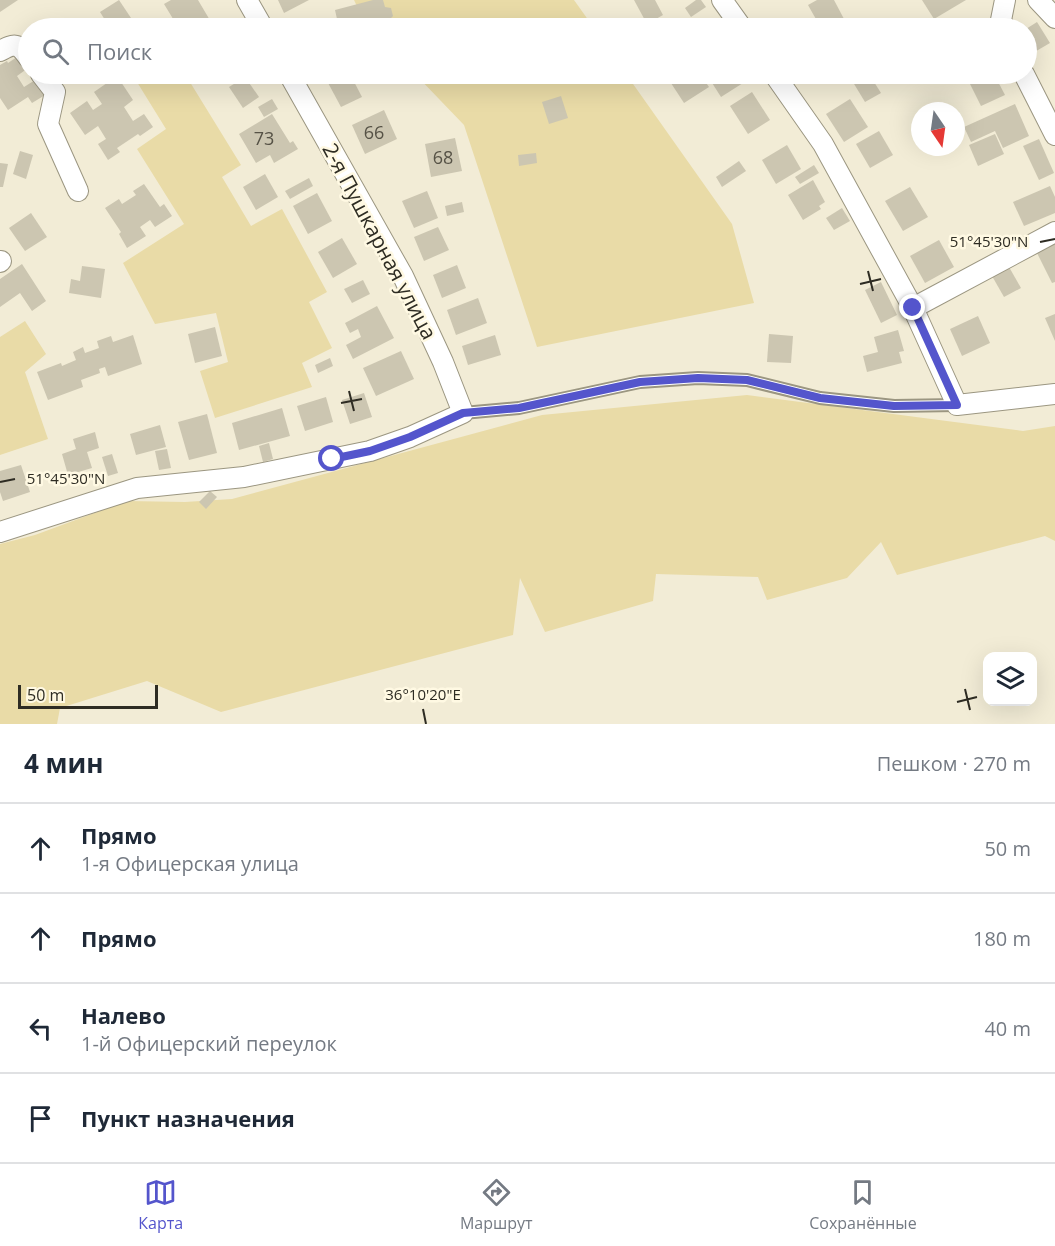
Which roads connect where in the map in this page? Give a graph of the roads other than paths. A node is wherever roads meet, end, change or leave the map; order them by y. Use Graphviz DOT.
graph roads {
  1 [pos="247,0"];
  2 [pos="722,0"];
  3 [pos="1005,0"];
  4 [pos="1038,0"];
  5 [pos="257,18"];
  6 [pos="735,18"];
  7 [pos="1002,18"];
  8 [pos="1055,18"];
  9 [pos="18,46"];
  10 [pos="0,51"];
  11 [pos="49,84"];
  12 [pos="295,84"];
  13 [pos="781,84"];
  14 [pos="1029,84"];
  15 [pos="1055,135"];
  16 [pos="78,191"];
  17 [pos="1055,232"];
  18 [pos="913,308"];
  19 [pos="1055,394"];
  20 [pos="957,405"];
  21 [pos="463,413"];
  22 [pos="0,532"];
  1 -- 5 [label="street"];
  2 -- 6 [label="street"];
  3 -- 7 [label="street"];
  4 -- 8 [label="street"];
  9 -- 10 [label="street"];
  11 -- 16 [label="street"];
  12 -- 21 [label="street, 2-я Пушкарная улица"];
  13 -- 18 [label="street"];
  14 -- 15 [label="street"];
  17 -- 18 [label="street"];
  18 -- 20 [label="street"];
  19 -- 20 [label="street"];
  20 -- 21 [label="lane"];
  21 -- 22 [label="street"];
}
